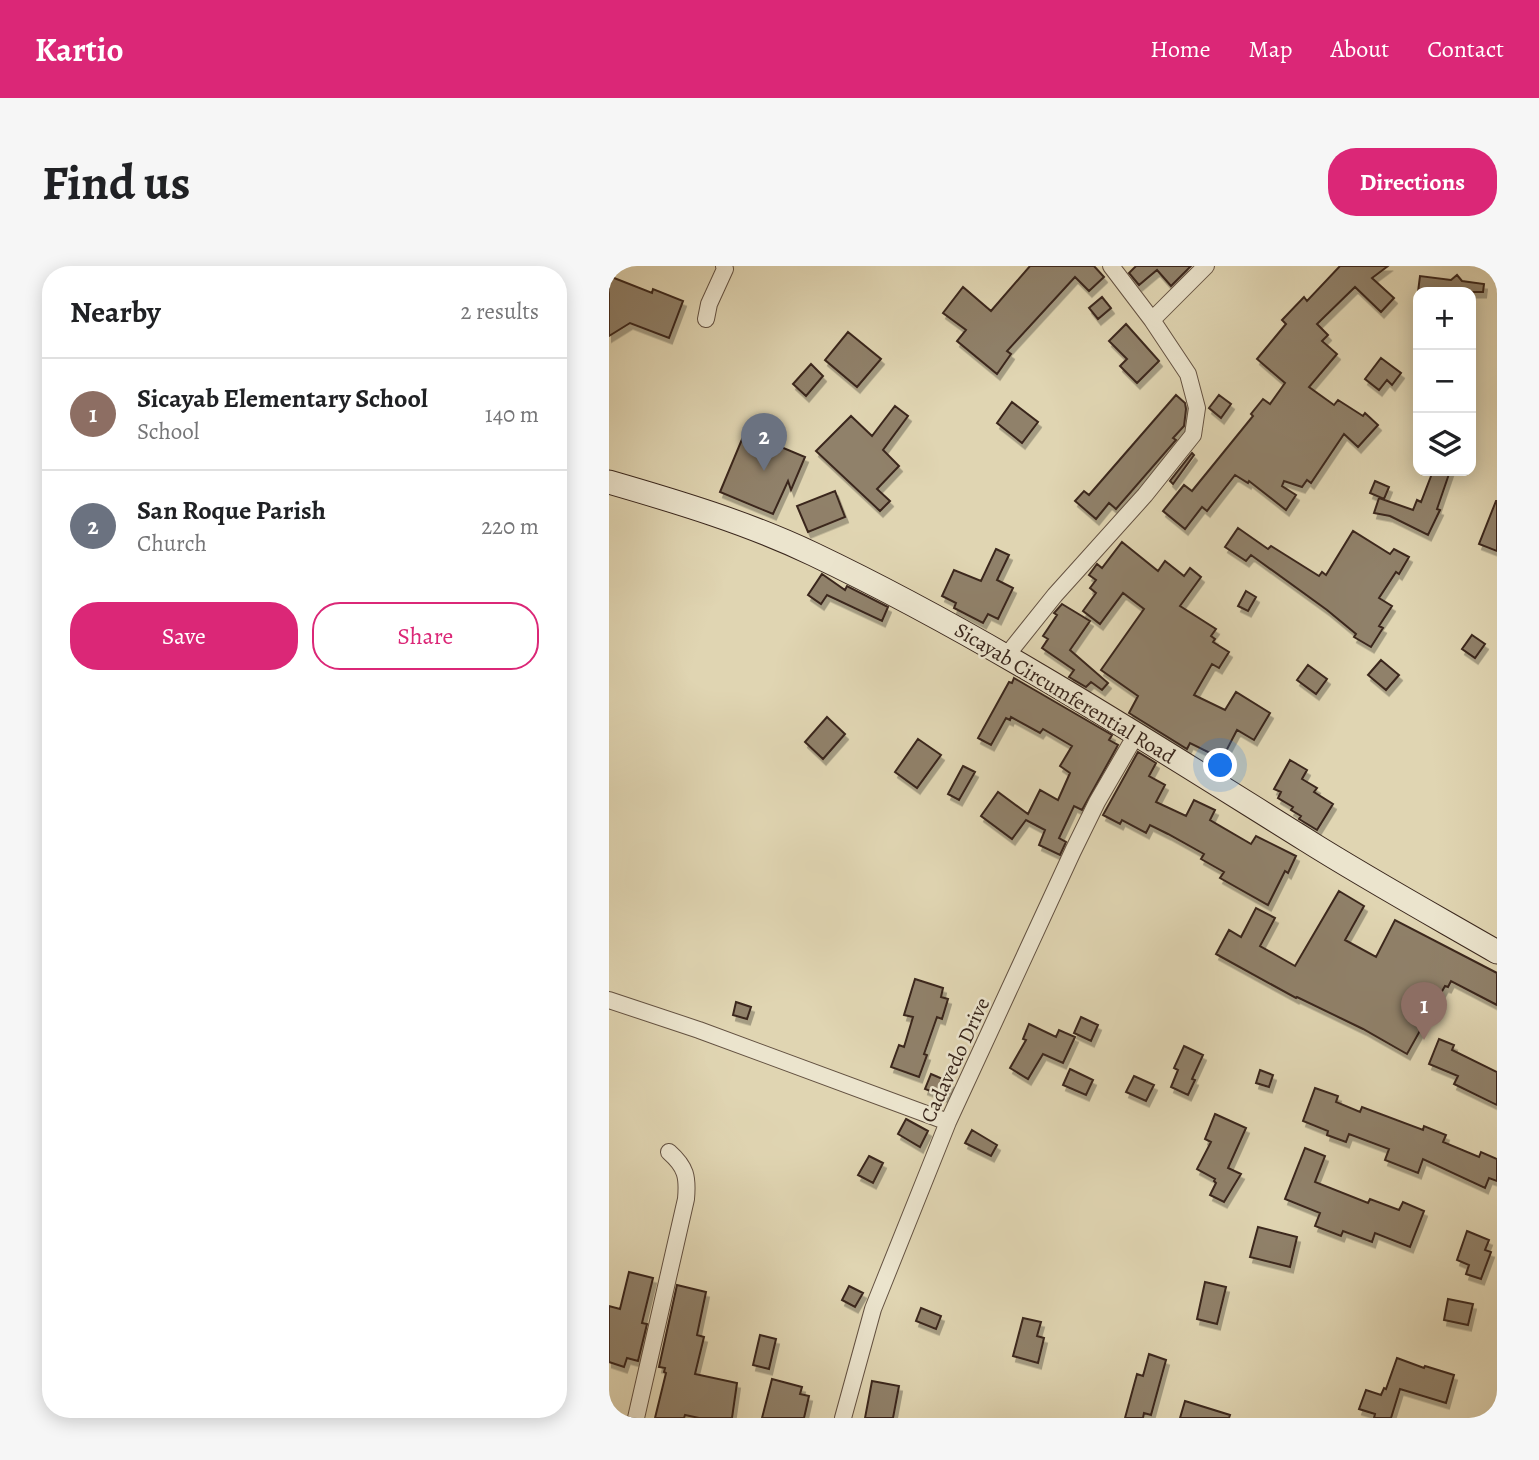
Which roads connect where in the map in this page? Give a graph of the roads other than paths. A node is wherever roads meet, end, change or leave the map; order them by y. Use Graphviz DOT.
graph roads {
  1 [pos="724,266"];
  2 [pos="1111,266"];
  3 [pos="1206,266"];
  4 [pos="706,319"];
  5 [pos="1152,320"];
  6 [pos="609,482"];
  7 [pos="1007,655"];
  8 [pos="1137,733"];
  9 [pos="1497,952"];
  10 [pos="609,1000"];
  11 [pos="948,1122"];
  12 [pos="669,1152"];
  13 [pos="636,1418"];
  14 [pos="843,1418"];
  1 -- 4 [label="street"];
  2 -- 5 [label="street"];
  3 -- 5 [label="street"];
  5 -- 7 [label="street"];
  6 -- 7 [label="street, Sicayab Circumferential Road"];
  7 -- 8 [label="street, Sicayab Circumferential Road"];
  8 -- 9 [label="street, Sicayab Circumferential Road"];
  8 -- 11 [label="street, Cadavedo Drive"];
  10 -- 11 [label="street"];
  11 -- 14 [label="street, Cadavedo Drive"];
  12 -- 13 [label="street"];
}
